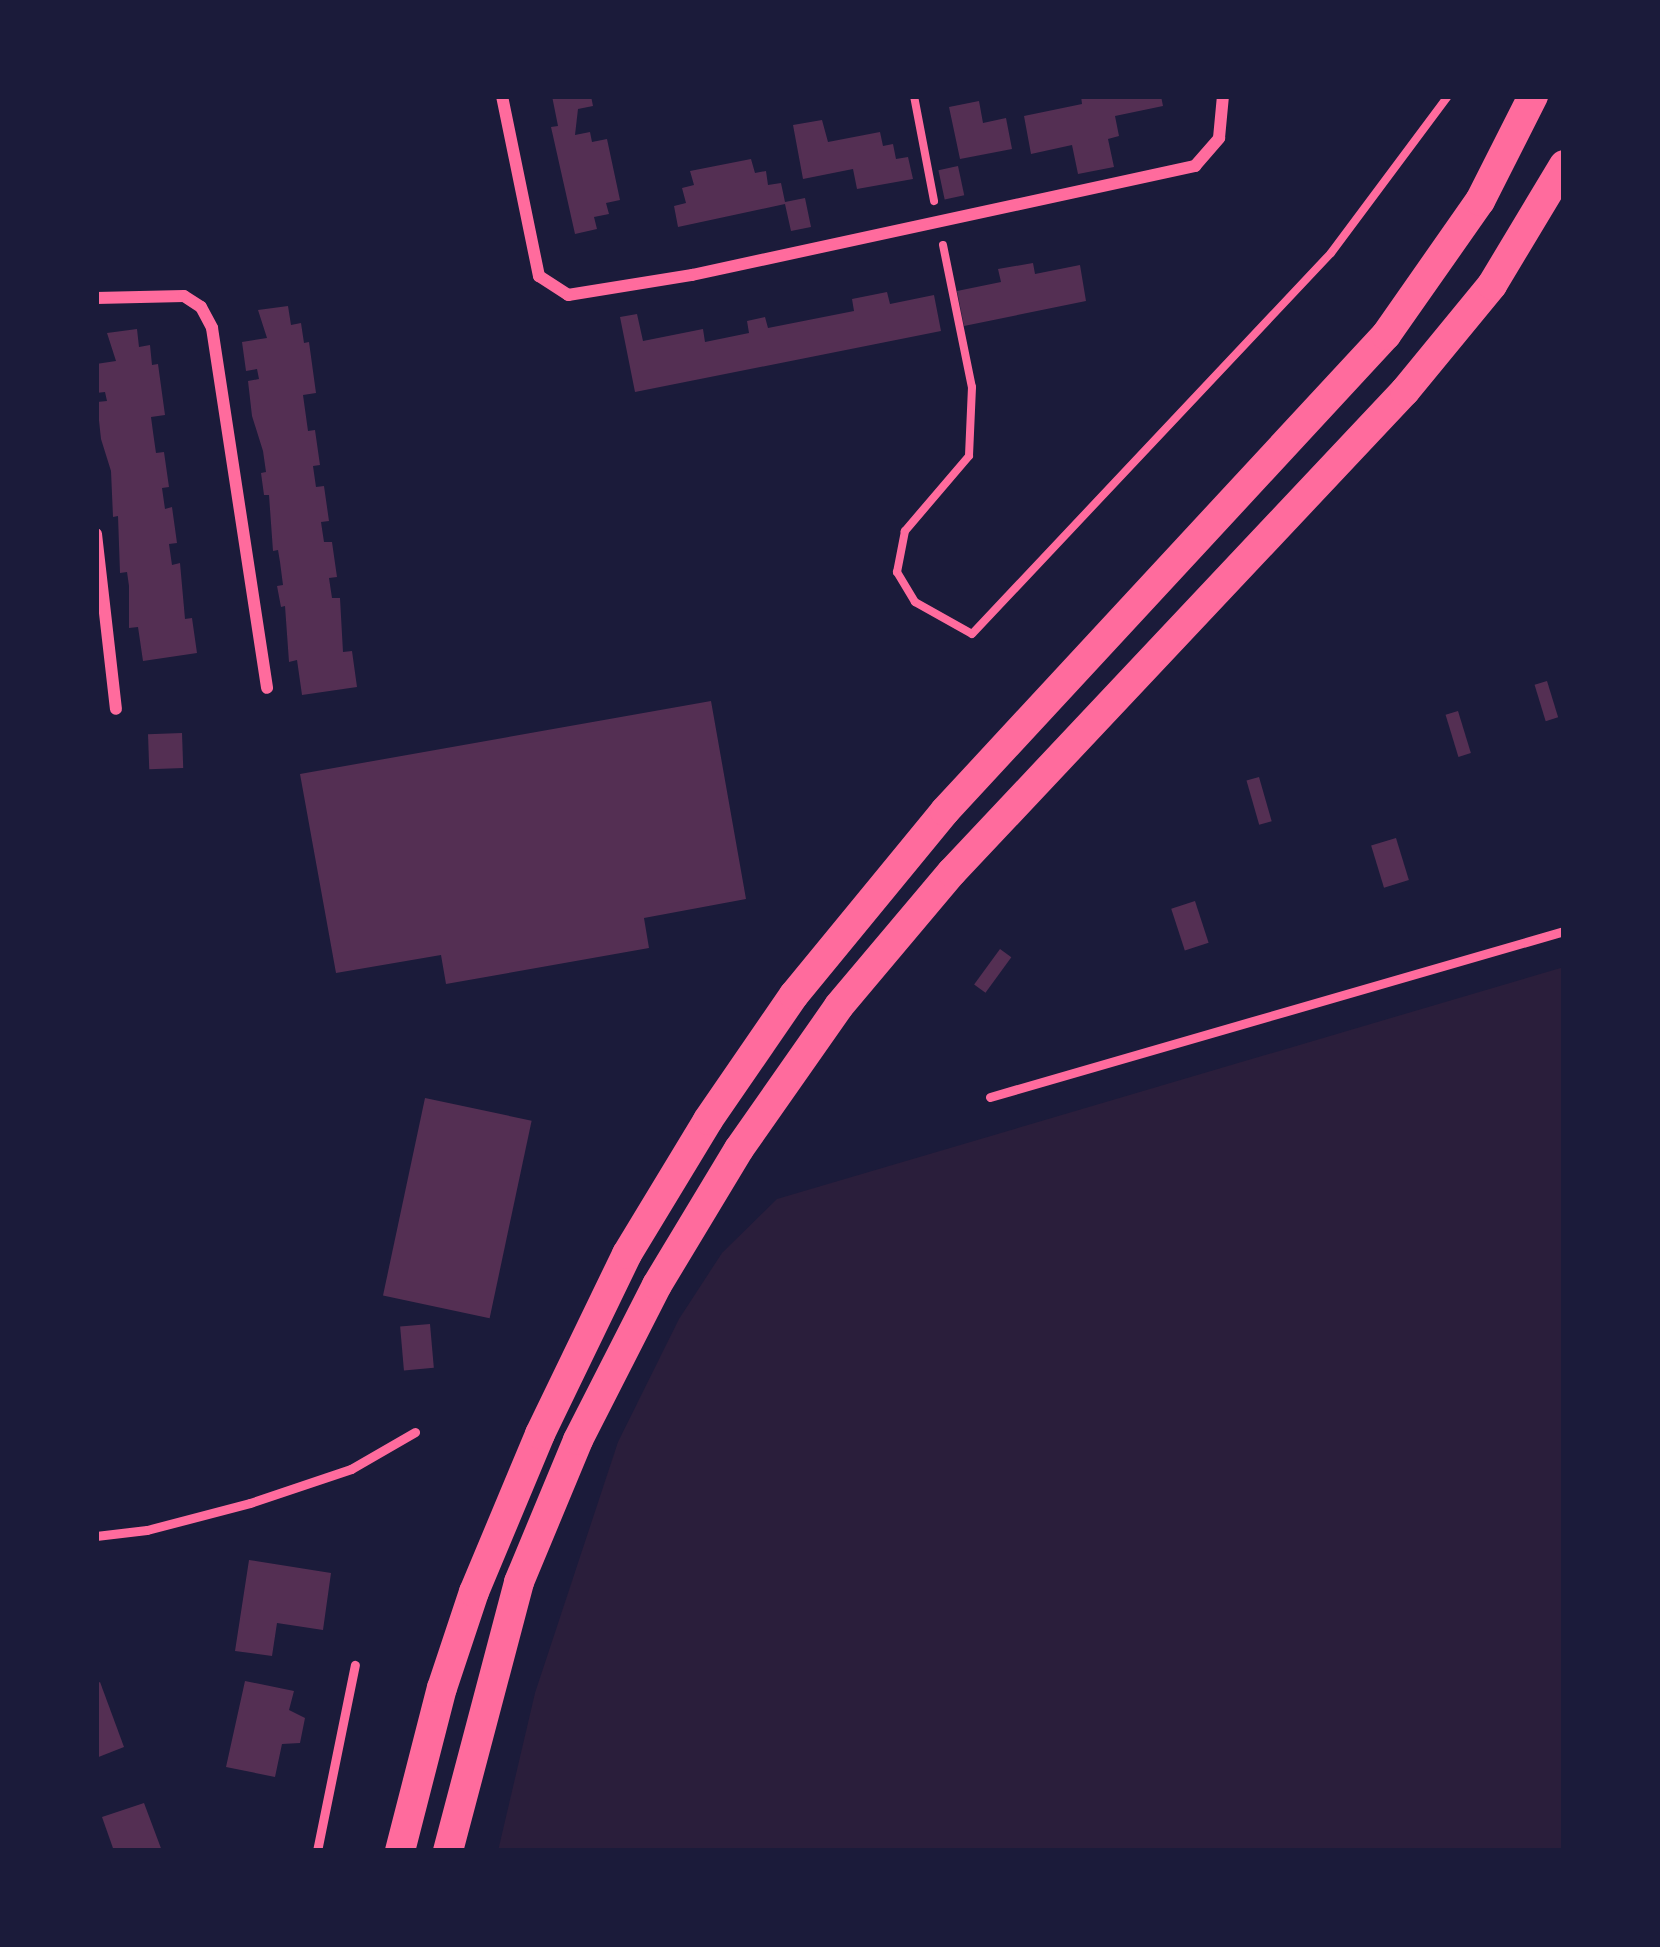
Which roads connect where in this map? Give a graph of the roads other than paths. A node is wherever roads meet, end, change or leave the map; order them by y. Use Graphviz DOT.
graph roads {
  1 [pos="502,96"];
  2 [pos="1222,96"];
  3 [pos="1533,96"];
  4 [pos="1564,165"];
  5 [pos="96,298"];
  6 [pos="96,534"];
  7 [pos="267,688"];
  8 [pos="116,709"];
  9 [pos="1564,932"];
  10 [pos="990,1097"];
  11 [pos="415,1432"];
  12 [pos="96,1536"];
  13 [pos="356,1665"];
  14 [pos="317,1851"];
  15 [pos="400,1851"];
  16 [pos="448,1851"];
  1 -- 2 [label="street"];
  3 -- 15 [label="main road"];
  4 -- 16 [label="main road"];
  5 -- 7 [label="street"];
  6 -- 8 [label="street"];
  9 -- 10 [label="lane"];
  11 -- 12 [label="lane"];
  13 -- 14 [label="lane"];
}
